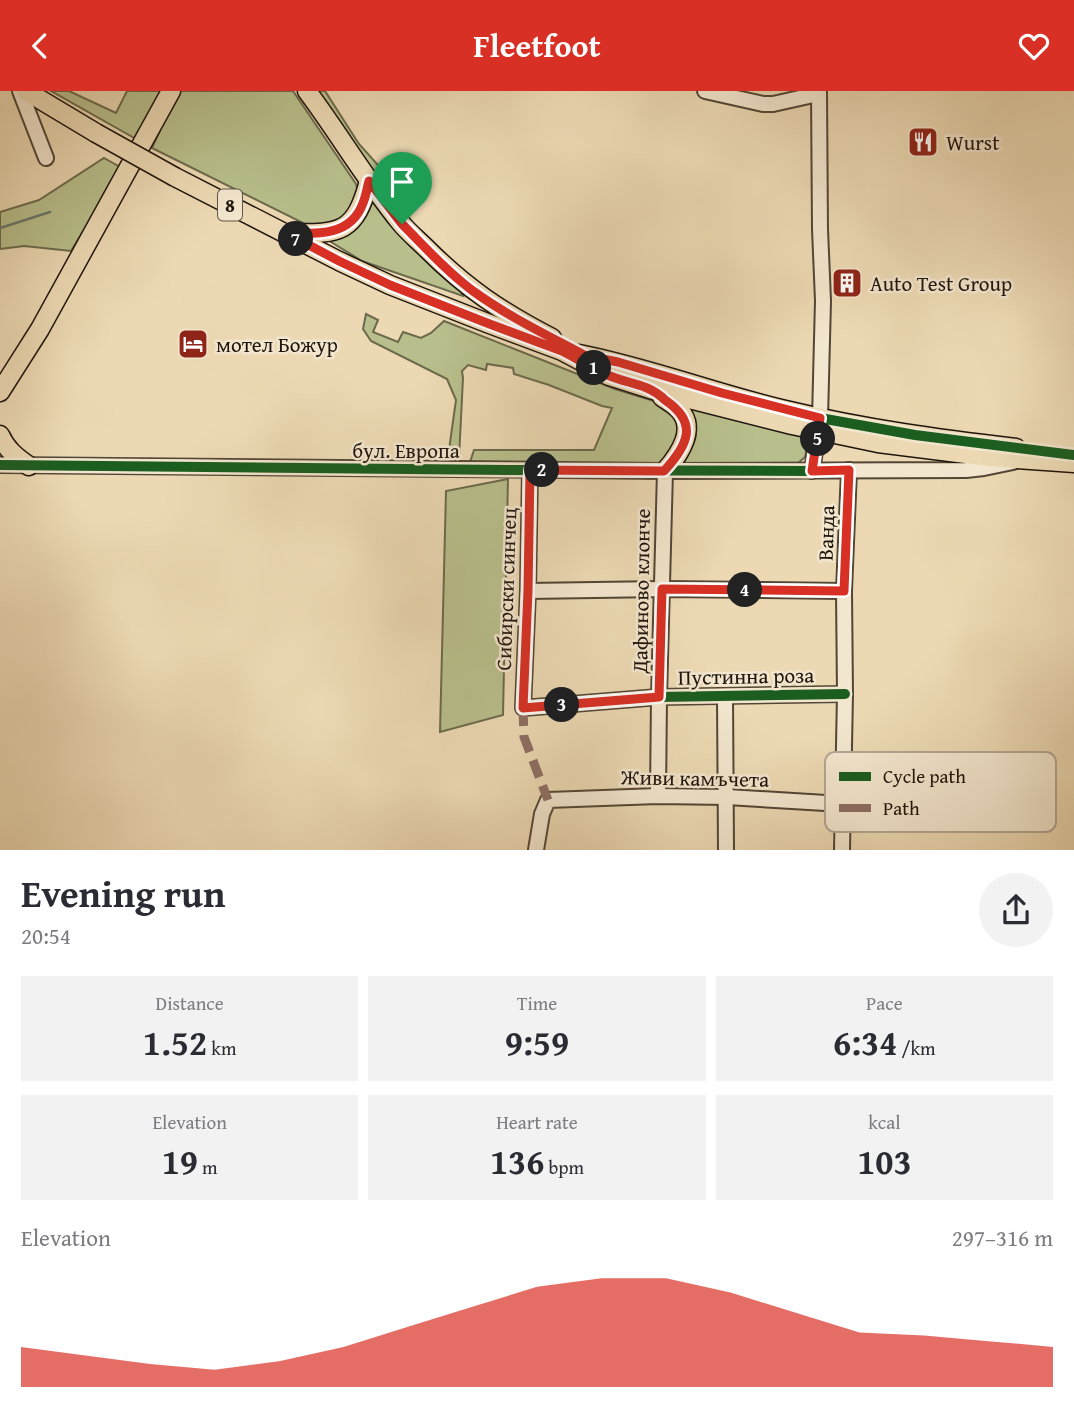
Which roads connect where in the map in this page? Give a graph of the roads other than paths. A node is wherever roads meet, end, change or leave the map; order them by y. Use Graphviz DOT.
graph roads {
  1 [pos="20,91"];
  2 [pos="26,91"];
  3 [pos="170,91"];
  4 [pos="307,91"];
  5 [pos="705,91"];
  6 [pos="818,93"];
  7 [pos="46,158"];
  8 [pos="369,181"];
  9 [pos="286,233"];
  10 [pos="562,351"];
  11 [pos="586,356"];
  12 [pos="650,389"];
  13 [pos="0,392"];
  14 [pos="820,424"];
  15 [pos="0,435"];
  16 [pos="1074,455"];
  17 [pos="1023,460"];
  18 [pos="1074,463"];
  19 [pos="0,465"];
  20 [pos="29,465"];
  21 [pos="530,470"];
  22 [pos="849,470"];
  23 [pos="664,471"];
  24 [pos="812,471"];
  25 [pos="662,589"];
  26 [pos="528,591"];
  27 [pos="844,591"];
  28 [pos="845,694"];
  29 [pos="725,696"];
  30 [pos="659,697"];
  31 [pos="523,708"];
  32 [pos="843,752"];
  33 [pos="659,796"];
  34 [pos="727,797"];
  35 [pos="825,803"];
  36 [pos="842,832"];
  37 [pos="536,850"];
  38 [pos="726,850"];
  39 [pos="842,850"];
  1 -- 7 [label="street"];
  2 -- 9 [label="main road, 8, bridge"];
  3 -- 13 [label="main road"];
  4 -- 8 [label="main road"];
  5 -- 6 [label="street"];
  6 -- 14 [label="street"];
  8 -- 9 [label="main road"];
  8 -- 11 [label="main road"];
  9 -- 10 [label="main road, 8"];
  10 -- 11 [label="main road, 8"];
  10 -- 12 [label="main road, 8"];
  11 -- 14 [label="main road, 8"];
  12 -- 14 [label="main road, 8"];
  12 -- 23 [label="main road"];
  14 -- 16 [label="main road, 8"];
  14 -- 17 [label="main road, 8"];
  14 -- 24 [label="street"];
  15 -- 20 [label="main road"];
  17 -- 18 [label="main road, 8"];
  17 -- 22 [label="street, бул. Европа"];
  19 -- 20 [label="street, бул. Европа"];
  20 -- 21 [label="street, бул. Европа"];
  21 -- 23 [label="street, бул. Европа"];
  21 -- 26 [label="street, Сибирски синчец"];
  22 -- 24 [label="street, бул. Европа"];
  22 -- 27 [label="street, Ванда"];
  23 -- 24 [label="street, бул. Европа"];
  23 -- 25 [label="street, Дафиново клонче"];
  25 -- 26 [label="street"];
  25 -- 27 [label="street"];
  25 -- 30 [label="street, Дафиново клонче"];
  26 -- 31 [label="street, Сибирски синчец"];
  27 -- 28 [label="street, Ванда"];
  28 -- 29 [label="street, Пустинна роза"];
  28 -- 32 [label="street, Ванда"];
  29 -- 30 [label="street, Пустинна роза"];
  29 -- 34 [label="street"];
  30 -- 31 [label="street, Пустинна роза"];
  30 -- 33 [label="street, Дафиново клонче"];
  33 -- 34 [label="street, Живи камъчета"];
  33 -- 37 [label="street, Живи камъчета"];
  34 -- 35 [label="street, Живи камъчета"];
  34 -- 38 [label="street"];
  36 -- 39 [label="street, Ванда"];
}
